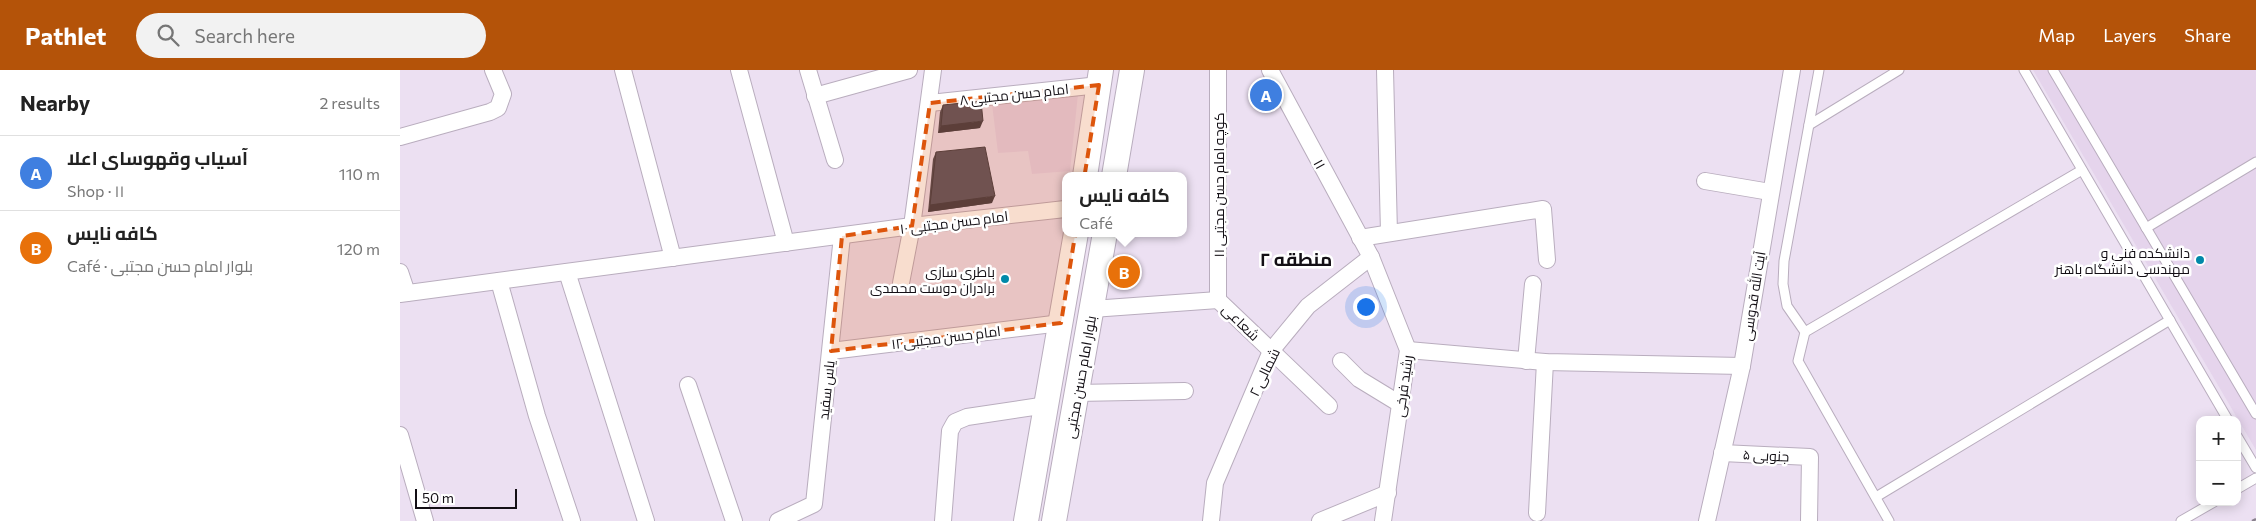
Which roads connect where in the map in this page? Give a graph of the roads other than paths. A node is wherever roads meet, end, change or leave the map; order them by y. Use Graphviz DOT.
graph roads {
  1 [pos="492,70"];
  2 [pos="623,70"];
  3 [pos="739,70"];
  4 [pos="808,70"];
  5 [pos="909,70"];
  6 [pos="1132,70"];
  7 [pos="1218,70"];
  8 [pos="1270,70"];
  9 [pos="1385,70"];
  10 [pos="1792,70"];
  11 [pos="1819,70"];
  12 [pos="1899,70"];
  13 [pos="2024,70"];
  14 [pos="932,71"];
  15 [pos="2057,71"];
  16 [pos="1100,78"];
  17 [pos="815,96"];
  18 [pos="930,103"];
  19 [pos="1809,125"];
  20 [pos="400,137"];
  21 [pos="835,160"];
  22 [pos="2256,162"];
  23 [pos="2082,170"];
  24 [pos="1086,172"];
  25 [pos="1115,172"];
  26 [pos="1705,181"];
  27 [pos="1770,192"];
  28 [pos="1062,209"];
  29 [pos="912,226"];
  30 [pos="2146,228"];
  31 [pos="1389,233"];
  32 [pos="842,236"];
  33 [pos="1075,237"];
  34 [pos="1104,237"];
  35 [pos="1360,238"];
  36 [pos="786,243"];
  37 [pos="1372,257"];
  38 [pos="673,258"];
  39 [pos="1546,260"];
  40 [pos="400,272"];
  41 [pos="567,272"];
  42 [pos="500,281"];
  43 [pos="901,283"];
  44 [pos="1533,284"];
  45 [pos="403,293"];
  46 [pos="1218,300"];
  47 [pos="1092,309"];
  48 [pos="2170,320"];
  49 [pos="1061,323"];
  50 [pos="1805,332"];
  51 [pos="1408,350"];
  52 [pos="830,351"];
  53 [pos="1272,351"];
  54 [pos="1341,361"];
  55 [pos="1526,361"];
  56 [pos="1545,362"];
  57 [pos="1742,366"];
  58 [pos="688,385"];
  59 [pos="1185,391"];
  60 [pos="1076,393"];
  61 [pos="1400,404"];
  62 [pos="1047,405"];
  63 [pos="1329,406"];
  64 [pos="2256,414"];
  65 [pos="2226,416"];
  66 [pos="400,435"];
  67 [pos="2241,443"];
  68 [pos="1722,453"];
  69 [pos="2256,468"];
  70 [pos="2256,478"];
  71 [pos="2241,486"];
  72 [pos="1388,493"];
  73 [pos="1876,497"];
  74 [pos="2207,506"];
  75 [pos="1536,513"];
  76 [pos="425,521"];
  77 [pos="572,521"];
  78 [pos="646,521"];
  79 [pos="734,521"];
  80 [pos="778,521"];
  81 [pos="943,521"];
  82 [pos="1026,521"];
  83 [pos="1054,521"];
  84 [pos="1211,521"];
  85 [pos="1320,521"];
  86 [pos="1383,521"];
  87 [pos="1707,521"];
  88 [pos="1809,521"];
  89 [pos="1889,521"];
  90 [pos="2181,521"];
  1 -- 20 [label="street"];
  2 -- 38 [label="street"];
  3 -- 36 [label="street"];
  4 -- 17 [label="street"];
  5 -- 17 [label="street"];
  6 -- 25 [label="main road"];
  7 -- 46 [label="street, کوچه امام حسن مجتبی ۱۱"];
  8 -- 35 [label="street, ۱۱"];
  9 -- 31 [label="street"];
  10 -- 27 [label="street, آیت الله قدوسی"];
  11 -- 19 [label="lane"];
  12 -- 19 [label="lane"];
  13 -- 23 [label="lane"];
  14 -- 18 [label="street"];
  15 -- 30 [label="lane"];
  16 -- 18 [label="street, امام حسن مجتبی ۸"];
  16 -- 24 [label="main road"];
  17 -- 21 [label="street"];
  18 -- 29 [label="street"];
  19 -- 50 [label="lane"];
  22 -- 30 [label="lane"];
  23 -- 48 [label="lane"];
  23 -- 50 [label="lane"];
  26 -- 27 [label="street"];
  27 -- 57 [label="street, آیت الله قدوسی"];
  28 -- 29 [label="street, امام حسن مجتبی ۱۰"];
  29 -- 32 [label="street, امام حسن مجتبی ۱۰"];
  29 -- 43 [label="street"];
  30 -- 64 [label="lane"];
  31 -- 35 [label="street"];
  31 -- 39 [label="street"];
  32 -- 36 [label="street, امام حسن مجتبی ۱۰"];
  32 -- 52 [label="street, یاس سفید"];
  33 -- 49 [label="main road, بلوار امام حسن مجتبی"];
  34 -- 47 [label="main road, بلوار امام حسن مجتبی"];
  35 -- 37 [label="street, ۱۱"];
  36 -- 38 [label="street, امام حسن مجتبی ۱۰"];
  37 -- 51 [label="street, رشید فرخی"];
  37 -- 53 [label="street, ۲ شمالی"];
  38 -- 41 [label="street, امام حسن مجتبی ۱۰"];
  40 -- 45 [label="street"];
  41 -- 42 [label="street, امام حسن مجتبی ۱۰"];
  41 -- 78 [label="street"];
  42 -- 45 [label="street, امام حسن مجتبی ۱۰"];
  42 -- 77 [label="street"];
  44 -- 55 [label="street"];
  46 -- 47 [label="street"];
  46 -- 53 [label="street, شعاعی"];
  47 -- 60 [label="main road, بلوار امام حسن مجتبی"];
  48 -- 65 [label="lane"];
  48 -- 73 [label="lane"];
  49 -- 52 [label="street, امام حسن مجتبی۱۲"];
  49 -- 62 [label="main road, بلوار امام حسن مجتبی"];
  50 -- 73 [label="lane"];
  51 -- 55 [label="street"];
  51 -- 61 [label="street, رشید فرخی"];
  52 -- 80 [label="street, یاس سفید"];
  53 -- 63 [label="street, شعاعی"];
  53 -- 84 [label="street, ۲ شمالی"];
  54 -- 61 [label="street"];
  55 -- 56 [label="street"];
  56 -- 57 [label="street"];
  56 -- 75 [label="street"];
  57 -- 68 [label="street, آیت الله قدوسی"];
  58 -- 79 [label="street"];
  59 -- 60 [label="street"];
  60 -- 83 [label="main road, بلوار امام حسن مجتبی"];
  61 -- 72 [label="street, رشید فرخی"];
  62 -- 81 [label="street"];
  62 -- 82 [label="main road, بلوار امام حسن مجتبی"];
  66 -- 76 [label="street"];
  67 -- 69 [label="lane"];
  68 -- 87 [label="street, آیت الله قدوسی"];
  68 -- 88 [label="street, ۵ جنوبی"];
  70 -- 71 [label="lane"];
  72 -- 85 [label="street"];
  72 -- 86 [label="street, رشید فرخی"];
  73 -- 89 [label="lane"];
  74 -- 90 [label="lane"];
}
